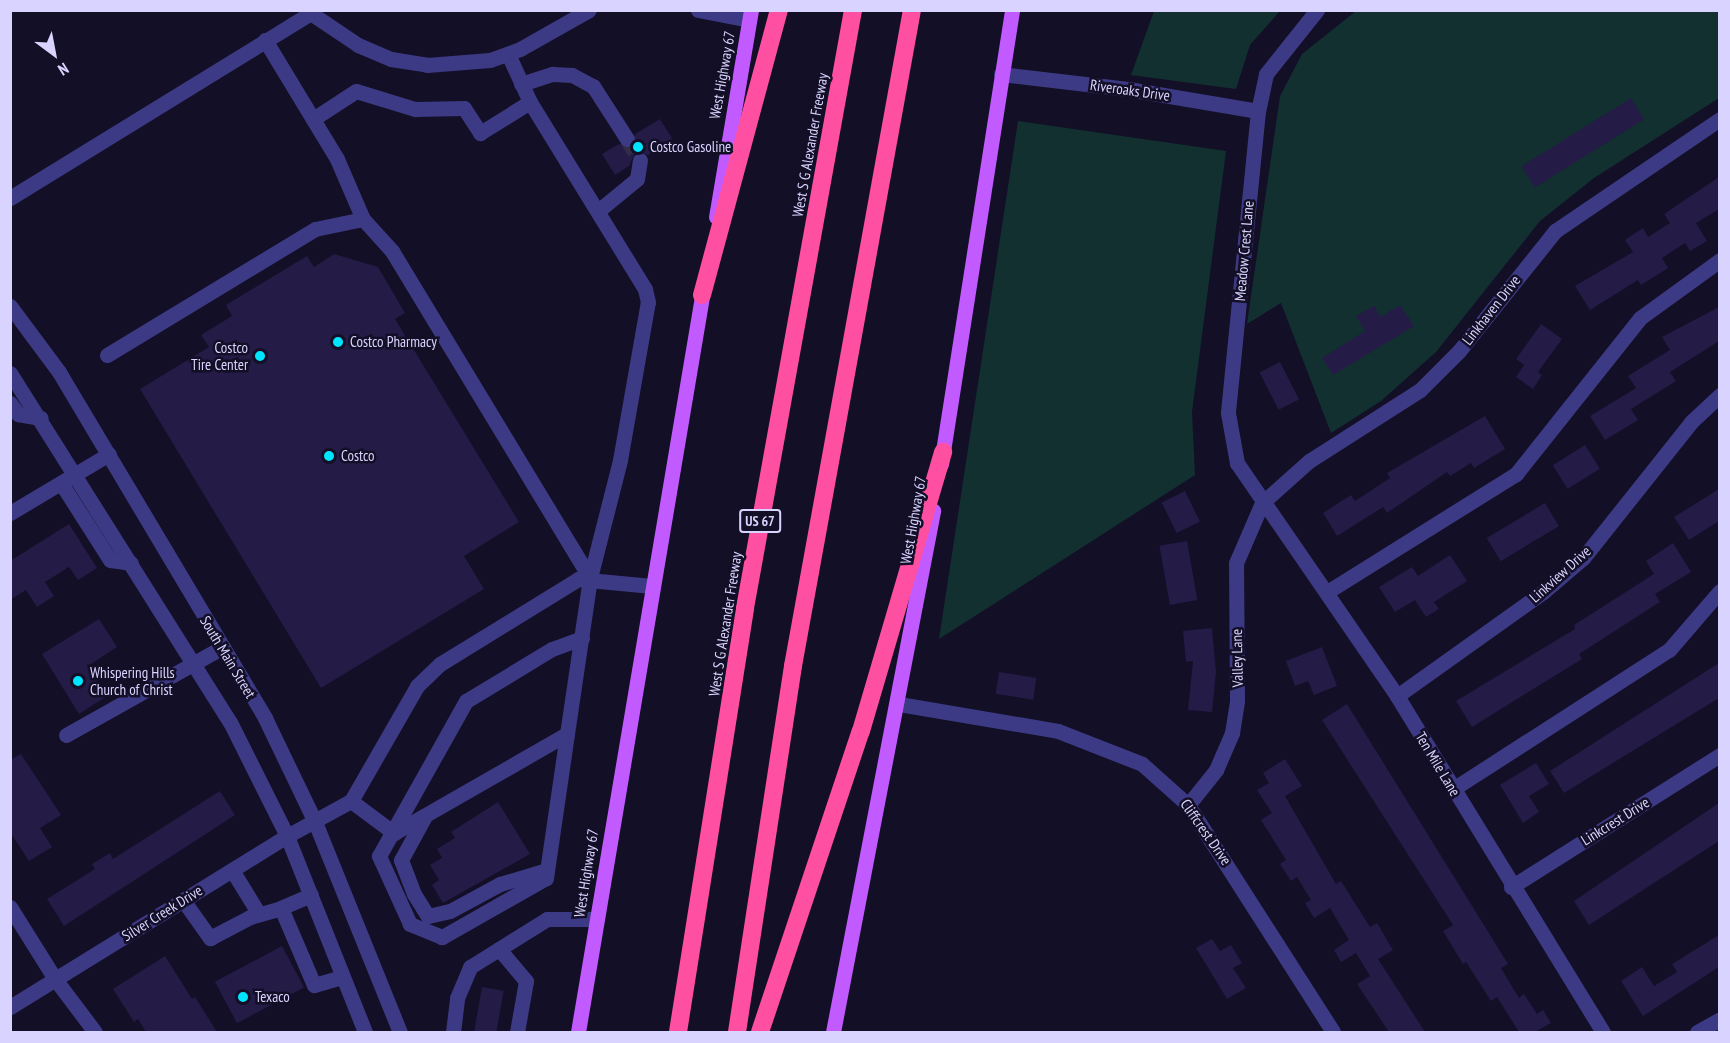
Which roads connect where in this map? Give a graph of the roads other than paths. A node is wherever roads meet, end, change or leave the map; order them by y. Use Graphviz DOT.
graph roads {
  1 [pos="698,10"];
  2 [pos="779,10"];
  3 [pos="853,10"];
  4 [pos="912,10"];
  5 [pos="1012,10"];
  6 [pos="1317,10"];
  7 [pos="588,11"];
  8 [pos="308,12"];
  9 [pos="750,15"];
  10 [pos="265,40"];
  11 [pos="508,54"];
  12 [pos="1001,74"];
  13 [pos="520,84"];
  14 [pos="530,102"];
  15 [pos="1258,111"];
  16 [pos="313,119"];
  17 [pos="1719,119"];
  18 [pos="627,139"];
  19 [pos="640,160"];
  20 [pos="10,198"];
  21 [pos="598,211"];
  22 [pos="363,219"];
  23 [pos="1719,260"];
  24 [pos="702,294"];
  25 [pos="10,306"];
  26 [pos="106,355"];
  27 [pos="10,372"];
  28 [pos="1719,395"];
  29 [pos="10,403"];
  30 [pos="40,418"];
  31 [pos="944,452"];
  32 [pos="109,454"];
  33 [pos="75,475"];
  34 [pos="61,483"];
  35 [pos="1262,503"];
  36 [pos="10,513"];
  37 [pos="131,563"];
  38 [pos="590,578"];
  39 [pos="652,586"];
  40 [pos="1719,591"];
  41 [pos="1328,592"];
  42 [pos="582,638"];
  43 [pos="223,648"];
  44 [pos="195,664"];
  45 [pos="1397,696"];
  46 [pos="899,704"];
  47 [pos="567,734"];
  48 [pos="66,735"];
  49 [pos="1719,755"];
  50 [pos="1453,789"];
  51 [pos="351,801"];
  52 [pos="1188,805"];
  53 [pos="425,815"];
  54 [pos="315,822"];
  55 [pos="394,833"];
  56 [pos="287,836"];
  57 [pos="232,870"];
  58 [pos="547,870"];
  59 [pos="1511,887"];
  60 [pos="311,896"];
  61 [pos="183,900"];
  62 [pos="10,907"];
  63 [pos="281,908"];
  64 [pos="259,914"];
  65 [pos="597,919"];
  66 [pos="500,949"];
  67 [pos="342,977"];
  68 [pos="55,979"];
  69 [pos="10,1007"];
  70 [pos="1719,1018"];
  71 [pos="95,1032"];
  72 [pos="365,1032"];
  73 [pos="400,1032"];
  74 [pos="453,1032"];
  75 [pos="517,1032"];
  76 [pos="578,1032"];
  77 [pos="678,1032"];
  78 [pos="737,1032"];
  79 [pos="760,1032"];
  80 [pos="833,1032"];
  81 [pos="1333,1032"];
  82 [pos="1603,1032"];
  83 [pos="1697,1032"];
  1 -- 9 [label="street"];
  2 -- 24 [label="highway"];
  3 -- 77 [label="highway, West S G Alexander Freeway / US 67"];
  4 -- 78 [label="highway"];
  5 -- 12 [label="main road, West Highway 67"];
  6 -- 15 [label="street, Meadow Crest Lane"];
  7 -- 11 [label="street"];
  8 -- 10 [label="street"];
  8 -- 11 [label="street"];
  9 -- 24 [label="main road, West Highway 67"];
  10 -- 16 [label="street"];
  10 -- 20 [label="street"];
  11 -- 13 [label="street"];
  12 -- 15 [label="street, Riveroaks Drive"];
  12 -- 31 [label="main road, West Highway 67"];
  13 -- 14 [label="street"];
  13 -- 18 [label="street"];
  14 -- 16 [label="street"];
  14 -- 21 [label="street"];
  15 -- 35 [label="street, Meadow Crest Lane"];
  16 -- 22 [label="street"];
  17 -- 35 [label="street, Linkhaven Drive"];
  19 -- 21 [label="street"];
  21 -- 38 [label="street"];
  22 -- 26 [label="street"];
  22 -- 38 [label="street"];
  23 -- 41 [label="street"];
  24 -- 39 [label="main road, West Highway 67"];
  25 -- 32 [label="street, South Main Street"];
  27 -- 30 [label="street"];
  28 -- 45 [label="street, Linkview Drive"];
  29 -- 30 [label="street"];
  30 -- 33 [label="street"];
  31 -- 46 [label="main road, West Highway 67"];
  31 -- 79 [label="highway"];
  32 -- 33 [label="street"];
  32 -- 43 [label="street, South Main Street"];
  33 -- 34 [label="street"];
  33 -- 37 [label="street"];
  34 -- 36 [label="street"];
  34 -- 37 [label="street"];
  35 -- 41 [label="street, Ten Mile Lane"];
  35 -- 52 [label="street, Valley Lane"];
  37 -- 44 [label="street"];
  38 -- 39 [label="street"];
  38 -- 42 [label="street"];
  38 -- 51 [label="street"];
  39 -- 65 [label="main road, West Highway 67"];
  40 -- 50 [label="street"];
  41 -- 45 [label="street, Ten Mile Lane"];
  42 -- 47 [label="street"];
  42 -- 55 [label="street"];
  43 -- 44 [label="street"];
  43 -- 54 [label="street, South Main Street"];
  44 -- 48 [label="street"];
  44 -- 56 [label="street"];
  45 -- 50 [label="street, Ten Mile Lane"];
  46 -- 52 [label="street, Cliffcrest Drive"];
  46 -- 80 [label="main road, West Highway 67"];
  47 -- 53 [label="street"];
  47 -- 58 [label="street"];
  49 -- 59 [label="street, Linkcrest Drive"];
  50 -- 59 [label="street, Ten Mile Lane"];
  51 -- 54 [label="street, Silver Creek Drive"];
  51 -- 55 [label="street"];
  52 -- 81 [label="street, Cliffcrest Drive"];
  53 -- 55 [label="street"];
  53 -- 58 [label="street"];
  54 -- 56 [label="street, Silver Creek Drive"];
  54 -- 73 [label="street, South Main Street"];
  55 -- 58 [label="street"];
  56 -- 57 [label="street, Silver Creek Drive"];
  56 -- 60 [label="street"];
  57 -- 61 [label="street, Silver Creek Drive"];
  57 -- 64 [label="street"];
  59 -- 82 [label="street, Ten Mile Lane"];
  60 -- 63 [label="street"];
  60 -- 67 [label="street"];
  61 -- 64 [label="street"];
  61 -- 68 [label="street, Silver Creek Drive"];
  62 -- 68 [label="street"];
  63 -- 64 [label="street"];
  63 -- 67 [label="street"];
  65 -- 66 [label="street"];
  65 -- 76 [label="main road, West Highway 67"];
  66 -- 74 [label="street"];
  66 -- 75 [label="street"];
  67 -- 72 [label="street"];
  68 -- 69 [label="street, Silver Creek Drive"];
  68 -- 71 [label="street"];
  70 -- 83 [label="street"];
}
